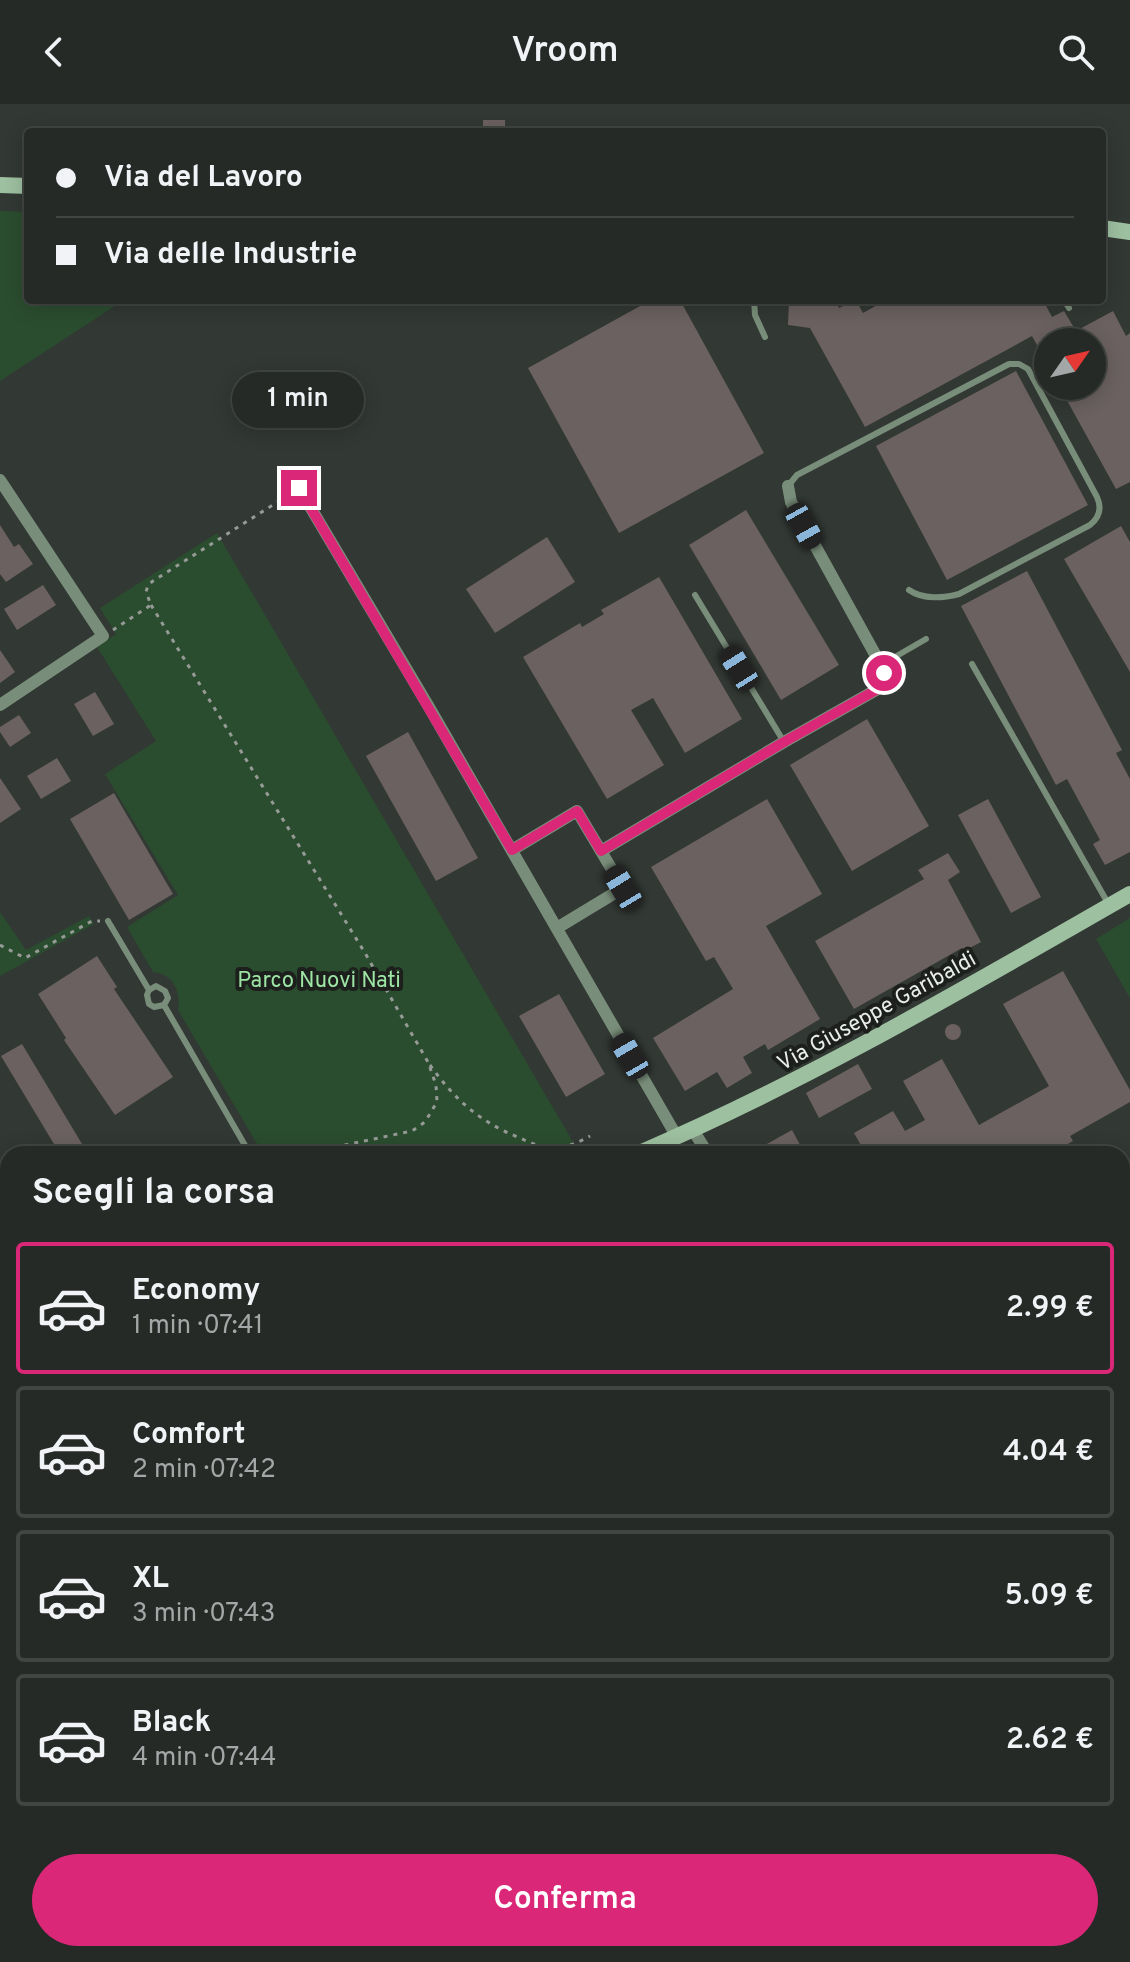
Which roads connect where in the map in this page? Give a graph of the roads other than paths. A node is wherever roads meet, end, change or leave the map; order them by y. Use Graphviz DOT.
graph roads {
  1 [pos="0,185"];
  2 [pos="24,186"];
  3 [pos="754,304"];
  4 [pos="1066,304"];
  5 [pos="1069,308"];
  6 [pos="765,337"];
  7 [pos="0,480"];
  8 [pos="788,486"];
  9 [pos="299,488"];
  10 [pos="909,590"];
  11 [pos="695,595"];
  12 [pos="926,639"];
  13 [pos="972,664"];
  14 [pos="881,665"];
  15 [pos="0,705"];
  16 [pos="784,742"];
  17 [pos="512,850"];
  18 [pos="601,851"];
  19 [pos="1130,894"];
  20 [pos="1109,905"];
  21 [pos="108,921"];
  22 [pos="557,928"];
  23 [pos="149,990"];
  24 [pos="164,1005"];
  25 [pos="693,1130"];
  26 [pos="677,1137"];
  27 [pos="245,1146"];
  28 [pos="656,1146"];
  29 [pos="703,1146"];
  1 -- 2 [label="street"];
  3 -- 6 [label="lane"];
  4 -- 5 [label="lane"];
  7 -- 15 [label="street"];
  8 -- 10 [label="lane"];
  8 -- 14 [label="street"];
  9 -- 17 [label="street"];
  11 -- 16 [label="lane"];
  12 -- 14 [label="lane"];
  13 -- 20 [label="lane"];
  14 -- 16 [label="street"];
  16 -- 18 [label="street"];
  17 -- 18 [label="street"];
  17 -- 22 [label="street"];
  18 -- 22 [label="street"];
  19 -- 20 [label="street, Via Giuseppe Garibaldi"];
  20 -- 25 [label="street, Via Giuseppe Garibaldi"];
  21 -- 23 [label="lane"];
  22 -- 26 [label="street"];
  23 -- 24 [label="lane"];
  23 -- 24 [label="lane"];
  24 -- 27 [label="lane"];
  25 -- 26 [label="street, Via Giuseppe Garibaldi"];
  25 -- 29 [label="street"];
  26 -- 28 [label="street, Via Giuseppe Garibaldi"];
}
